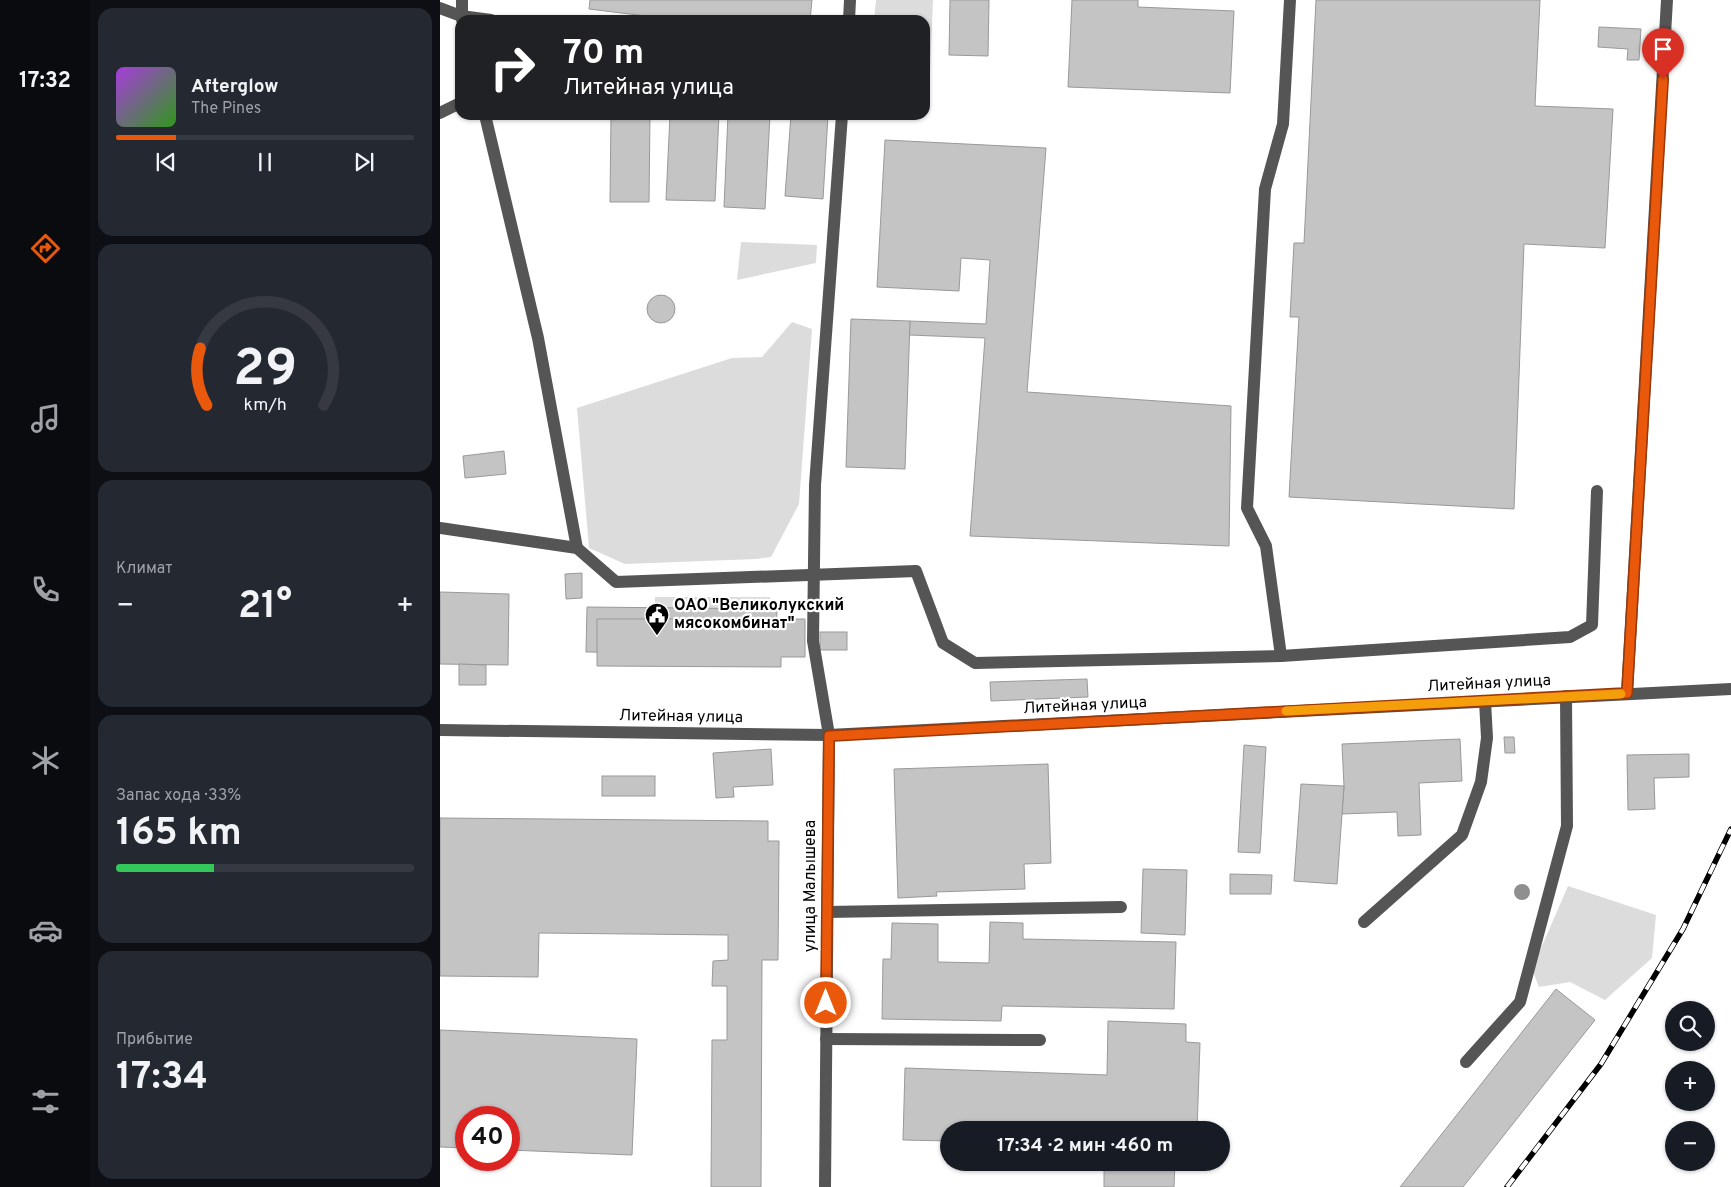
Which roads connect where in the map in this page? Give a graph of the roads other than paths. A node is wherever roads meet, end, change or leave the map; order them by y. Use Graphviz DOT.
graph roads {
  1 [pos="462,0"];
  2 [pos="850,0"];
  3 [pos="1290,0"];
  4 [pos="1667,0"];
  5 [pos="440,8"];
  6 [pos="455,15"];
  7 [pos="462,15"];
  8 [pos="849,15"];
  9 [pos="455,106"];
  10 [pos="440,113"];
  11 [pos="486,120"];
  12 [pos="842,120"];
  13 [pos="1596,491"];
  14 [pos="440,528"];
  15 [pos="577,548"];
  16 [pos="813,575"];
  17 [pos="1281,656"];
  18 [pos="1731,689"];
  19 [pos="1627,693"];
  20 [pos="1566,696"];
  21 [pos="1485,701"];
  22 [pos="440,730"];
  23 [pos="829,736"];
  24 [pos="1121,907"];
  25 [pos="827,912"];
  26 [pos="1364,922"];
  27 [pos="826,1039"];
  28 [pos="1040,1040"];
  29 [pos="1466,1062"];
  30 [pos="825,1187"];
  1 -- 7 [label="street"];
  2 -- 8 [label="street"];
  3 -- 17 [label="street"];
  4 -- 19 [label="street"];
  5 -- 6 [label="street"];
  9 -- 10 [label="street"];
  11 -- 15 [label="street"];
  12 -- 16 [label="street, улица Малышева"];
  13 -- 17 [label="street"];
  14 -- 15 [label="street"];
  15 -- 16 [label="street"];
  16 -- 17 [label="street"];
  16 -- 23 [label="street, улица Малышева"];
  18 -- 19 [label="street, Литейная улица"];
  19 -- 20 [label="street, Литейная улица"];
  20 -- 21 [label="street, Литейная улица"];
  20 -- 29 [label="street"];
  21 -- 23 [label="street, Литейная улица"];
  21 -- 26 [label="street"];
  22 -- 23 [label="street, Литейная улица"];
  23 -- 25 [label="street, улица Малышева"];
  24 -- 25 [label="street"];
  25 -- 27 [label="street, улица Малышева"];
  27 -- 28 [label="street"];
  27 -- 30 [label="street, улица Малышева"];
}
